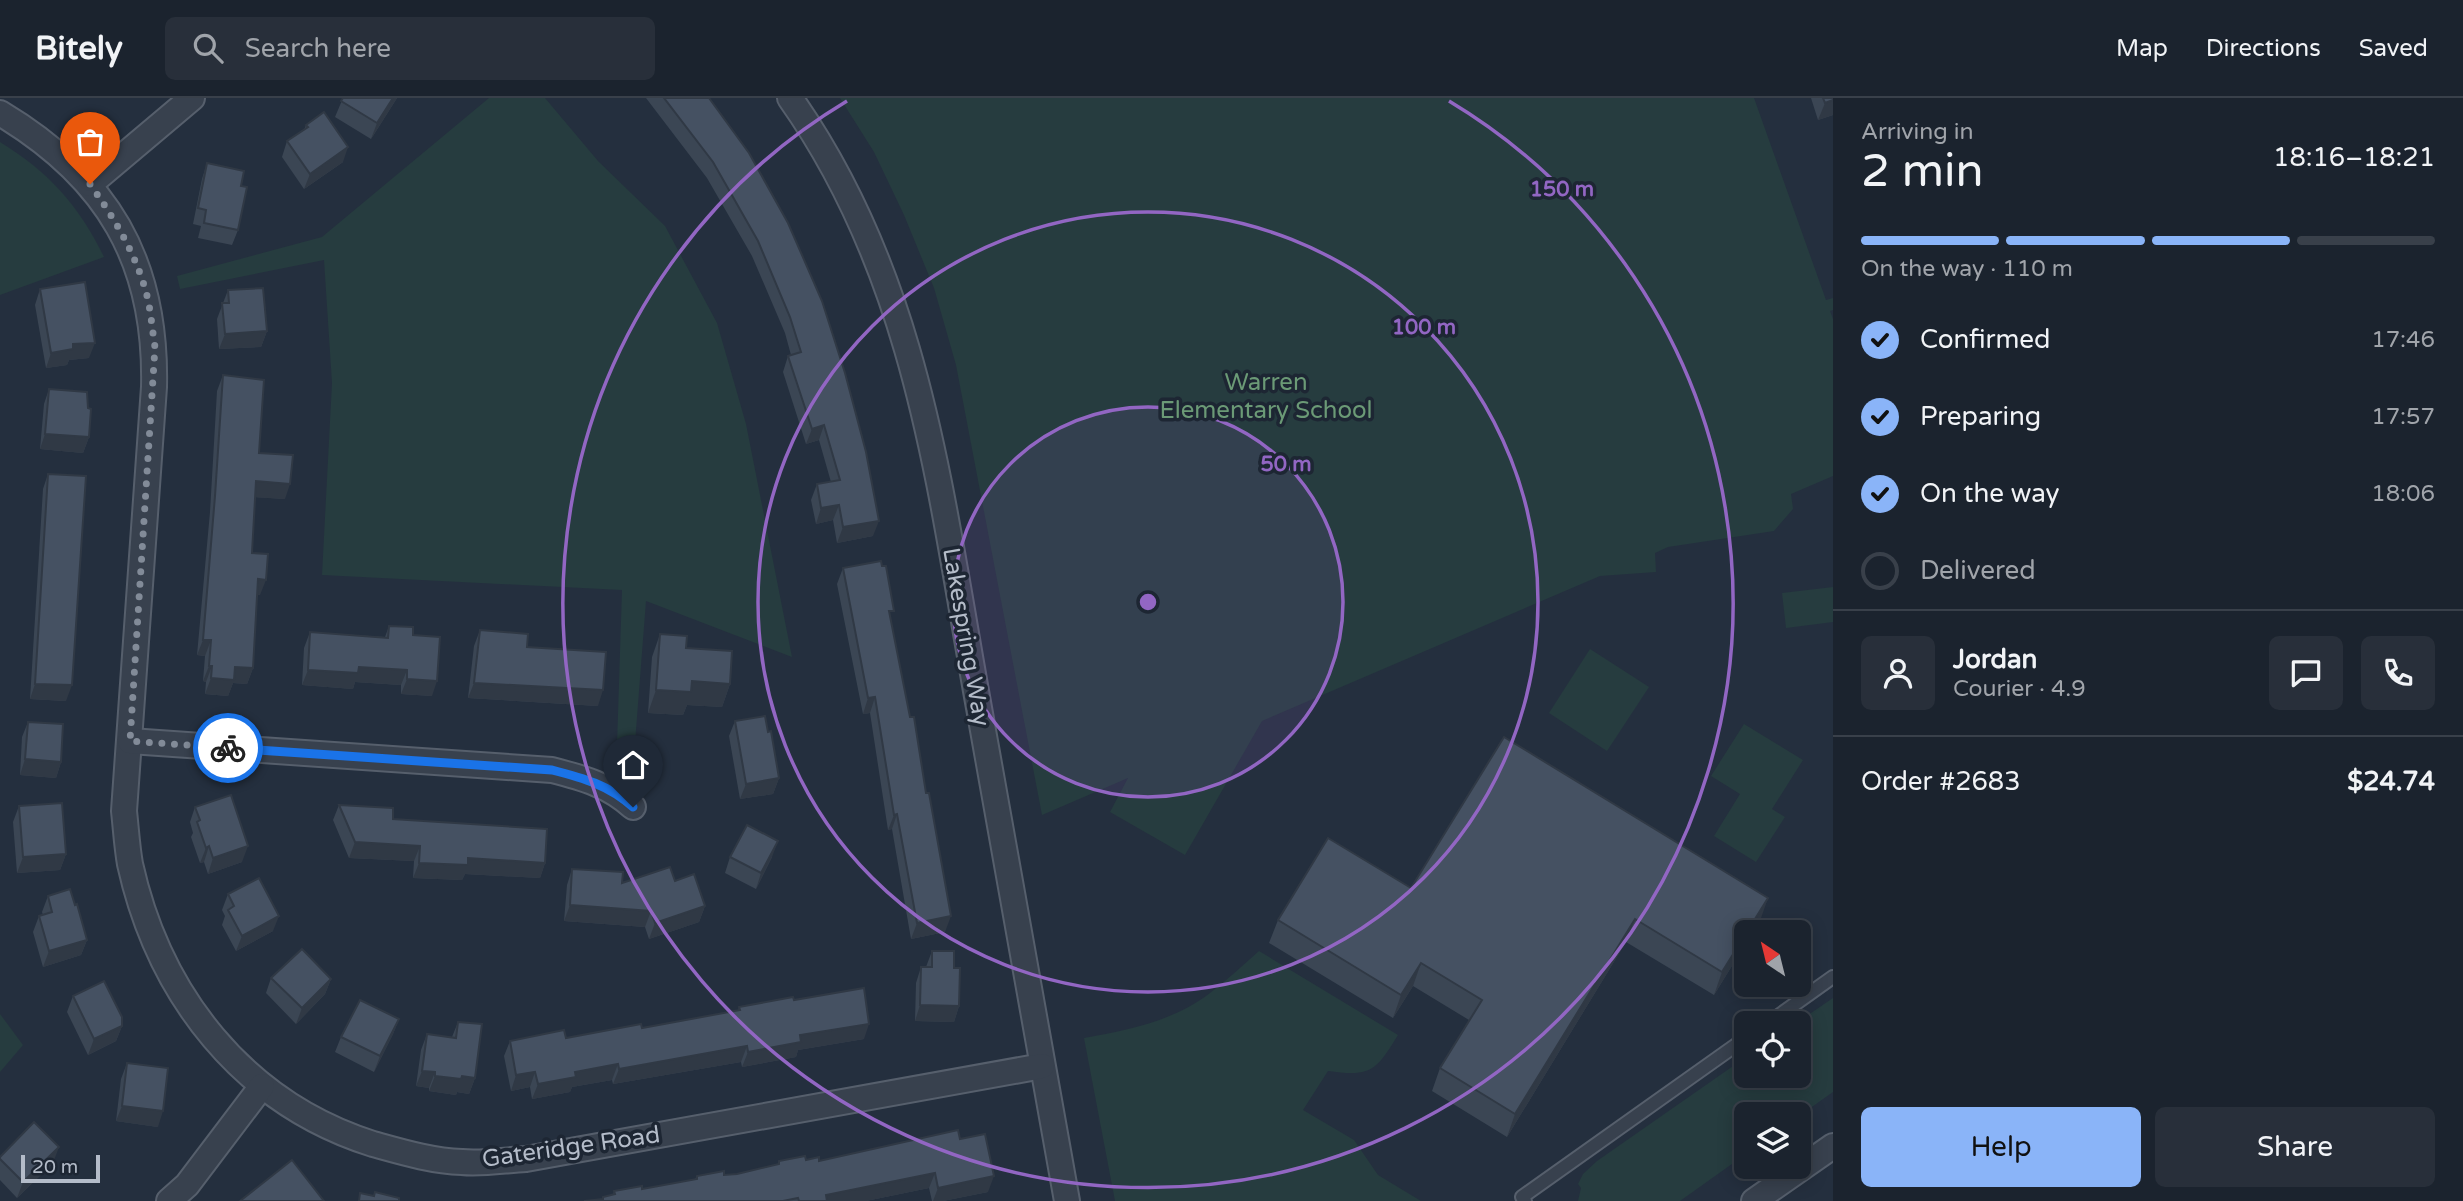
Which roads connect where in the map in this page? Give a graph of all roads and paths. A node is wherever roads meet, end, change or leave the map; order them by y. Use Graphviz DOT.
graph roads {
  1 [pos="192,98"];
  2 [pos="790,98"];
  3 [pos="0,113"];
  4 [pos="90,184"];
  5 [pos="130,741"];
  6 [pos="633,807"];
  7 [pos="1833,976"];
  8 [pos="1785,1011"];
  9 [pos="1734,1047"];
  10 [pos="1042,1066"];
  11 [pos="262,1086"];
  12 [pos="1833,1146"];
  13 [pos="169,1201"];
  14 [pos="1067,1201"];
  15 [pos="1525,1201"];
  16 [pos="1754,1201"];
  1 -- 4 [label="street"];
  2 -- 10 [label="street, Lakespring Way"];
  3 -- 4 [label="street, Gateridge Road"];
  4 -- 5 [label="street, Gateridge Road"];
  5 -- 6 [label="street"];
  5 -- 11 [label="street, Gateridge Road"];
  7 -- 8 [label="lane"];
  9 -- 15 [label="lane"];
  10 -- 11 [label="street, Gateridge Road"];
  10 -- 14 [label="street, Lakespring Way"];
  11 -- 13 [label="street"];
  12 -- 16 [label="street"];
}
